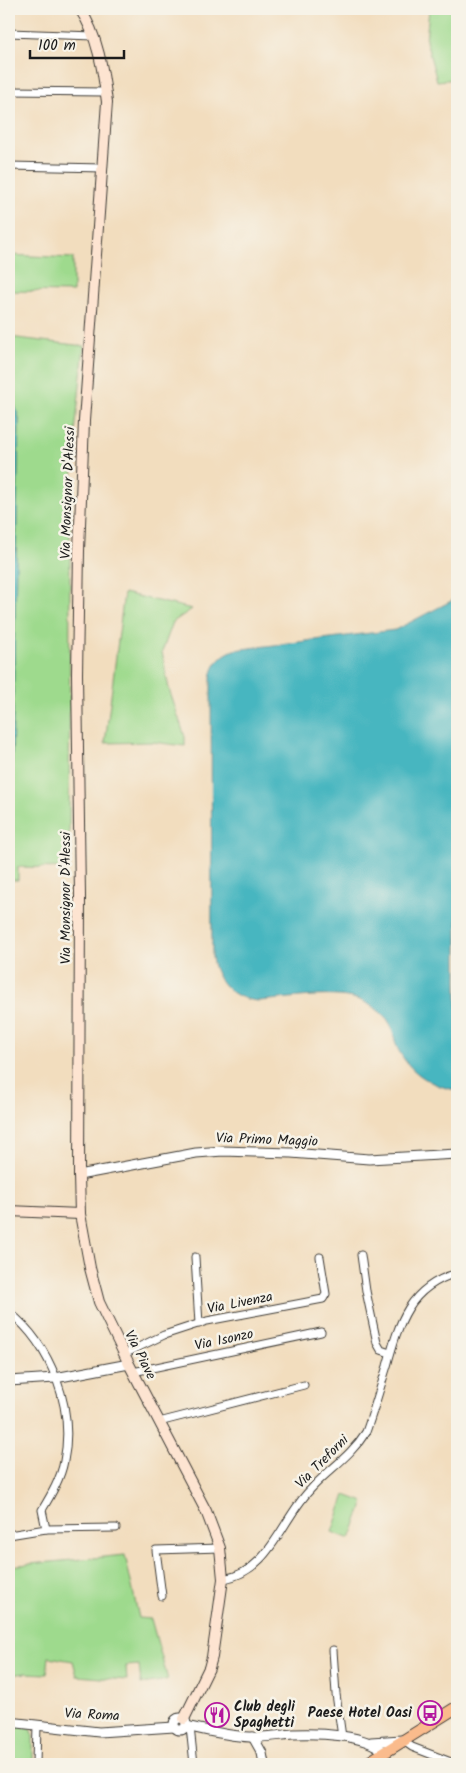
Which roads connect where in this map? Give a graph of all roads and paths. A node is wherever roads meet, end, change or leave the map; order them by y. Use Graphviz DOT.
graph roads {
  1 [pos="80,9"];
  2 [pos="9,33"];
  3 [pos="94,36"];
  4 [pos="9,91"];
  5 [pos="106,92"];
  6 [pos="9,166"];
  7 [pos="103,168"];
  8 [pos="80,984"];
  9 [pos="457,1154"];
  10 [pos="78,1174"];
  11 [pos="9,1211"];
  12 [pos="80,1214"];
  13 [pos="361,1255"];
  14 [pos="195,1257"];
  15 [pos="320,1257"];
  16 [pos="457,1273"];
  17 [pos="9,1312"];
  18 [pos="199,1324"];
  19 [pos="321,1332"];
  20 [pos="390,1353"];
  21 [pos="124,1354"];
  22 [pos="131,1368"];
  23 [pos="55,1378"];
  24 [pos="9,1382"];
  25 [pos="304,1385"];
  26 [pos="159,1422"];
  27 [pos="116,1528"];
  28 [pos="46,1529"];
  29 [pos="9,1535"];
  30 [pos="220,1548"];
  31 [pos="224,1579"];
  32 [pos="162,1596"];
  33 [pos="333,1650"];
  34 [pos="457,1706"];
  35 [pos="9,1722"];
  36 [pos="187,1724"];
  37 [pos="37,1725"];
  38 [pos="253,1737"];
  39 [pos="342,1737"];
  40 [pos="402,1740"];
  41 [pos="371,1742"];
  42 [pos="384,1752"];
  43 [pos="36,1764"];
  44 [pos="194,1764"];
  45 [pos="264,1764"];
  46 [pos="366,1764"];
  47 [pos="456,1764"];
  1 -- 3 [label="main road, Via Monsignor D'Alessi"];
  2 -- 3 [label="street"];
  3 -- 5 [label="main road, Via Monsignor D'Alessi"];
  4 -- 5 [label="street"];
  5 -- 7 [label="main road, Via Monsignor D'Alessi"];
  6 -- 7 [label="street"];
  7 -- 8 [label="main road, Via Monsignor D'Alessi"];
  8 -- 10 [label="main road, Via Piave"];
  9 -- 10 [label="street, Via Primo Maggio"];
  10 -- 12 [label="main road, Via Piave"];
  11 -- 12 [label="main road"];
  12 -- 21 [label="main road, Via Piave"];
  13 -- 20 [label="street"];
  14 -- 18 [label="street"];
  15 -- 18 [label="street, Via Livenza"];
  16 -- 20 [label="street, Via Treforni"];
  17 -- 23 [label="street"];
  18 -- 21 [label="street, Via Livenza"];
  19 -- 22 [label="street, Via Isonzo"];
  20 -- 31 [label="street, Via Treforni"];
  21 -- 22 [label="main road, Via Piave"];
  22 -- 23 [label="street"];
  22 -- 26 [label="main road, Via Piave"];
  23 -- 24 [label="street"];
  23 -- 28 [label="street"];
  25 -- 26 [label="street"];
  26 -- 30 [label="main road, Via Piave"];
  27 -- 28 [label="street"];
  28 -- 29 [label="street"];
  30 -- 31 [label="main road, Via Piave"];
  30 -- 32 [label="street"];
  31 -- 36 [label="main road, Via Piave"];
  33 -- 39 [label="street"];
  34 -- 40 [label="main road"];
  35 -- 37 [label="street, Via Roma"];
  36 -- 37 [label="street, Via Roma"];
  36 -- 38 [label="street"];
  36 -- 44 [label="street"];
  37 -- 43 [label="street"];
  38 -- 39 [label="street"];
  38 -- 45 [label="street"];
  39 -- 41 [label="street"];
  40 -- 41 [label="street"];
  40 -- 42 [label="main road"];
  40 -- 47 [label="street"];
  41 -- 42 [label="street"];
  42 -- 46 [label="main road"];
}
